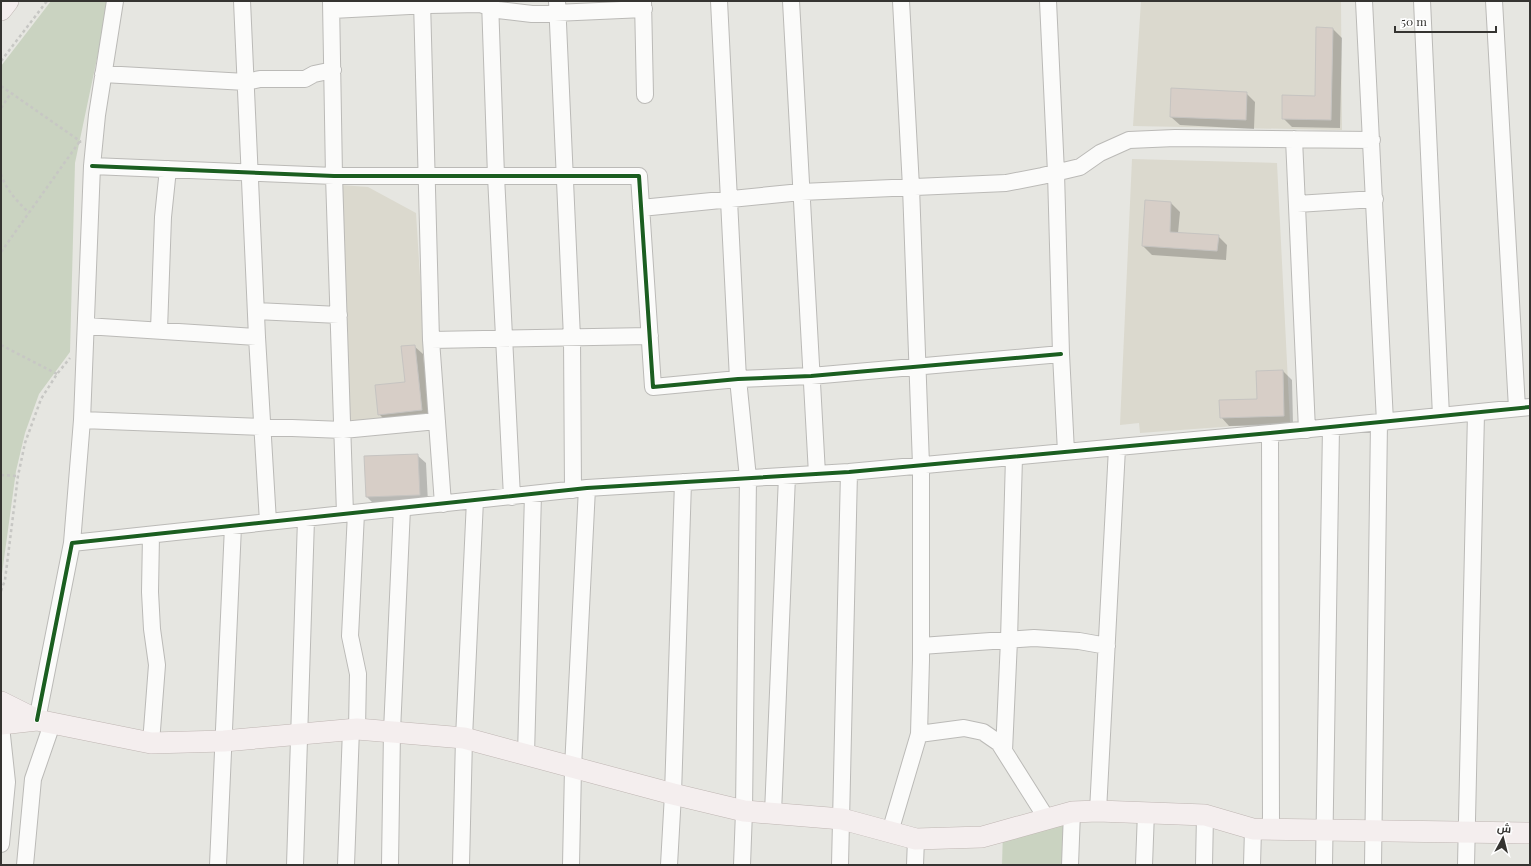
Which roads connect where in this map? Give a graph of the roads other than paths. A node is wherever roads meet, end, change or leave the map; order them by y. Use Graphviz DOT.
graph roads {
  1 [pos="8,1"];
  2 [pos="115,1"];
  3 [pos="242,1"];
  4 [pos="719,1"];
  5 [pos="791,1"];
  6 [pos="901,1"];
  7 [pos="1048,1"];
  8 [pos="1364,1"];
  9 [pos="1422,1"];
  10 [pos="1494,1"];
  11 [pos="422,3"];
  12 [pos="490,4"];
  13 [pos="332,5"];
  14 [pos="644,5"];
  15 [pos="558,7"];
  16 [pos="1,10"];
  17 [pos="332,70"];
  18 [pos="103,74"];
  19 [pos="246,82"];
  20 [pos="645,95"];
  21 [pos="1294,139"];
  22 [pos="1372,140"];
  23 [pos="92,166"];
  24 [pos="168,169"];
  25 [pos="250,172"];
  26 [pos="1056,173"];
  27 [pos="334,176"];
  28 [pos="427,176"];
  29 [pos="496,176"];
  30 [pos="565,176"];
  31 [pos="911,186"];
  32 [pos="801,192"];
  33 [pos="730,199"];
  34 [pos="1375,199"];
  35 [pos="1297,204"];
  36 [pos="641,208"];
  37 [pos="256,311"];
  38 [pos="339,315"];
  39 [pos="86,326"];
  40 [pos="159,330"];
  41 [pos="650,336"];
  42 [pos="257,337"];
  43 [pos="572,338"];
  44 [pos="504,339"];
  45 [pos="430,340"];
  46 [pos="1061,354"];
  47 [pos="917,366"];
  48 [pos="811,376"];
  49 [pos="738,379"];
  50 [pos="1523,408"];
  51 [pos="1476,413"];
  52 [pos="1441,416"];
  53 [pos="82,420"];
  54 [pos="438,421"];
  55 [pos="1382,422"];
  56 [pos="262,427"];
  57 [pos="1331,427"];
  58 [pos="343,430"];
  59 [pos="1307,430"];
  60 [pos="1270,433"];
  61 [pos="1117,448"];
  62 [pos="1066,452"];
  63 [pos="1014,457"];
  64 [pos="921,465"];
  65 [pos="849,472"];
  66 [pos="817,474"];
  67 [pos="787,476"];
  68 [pos="748,478"];
  69 [pos="684,482"];
  70 [pos="580,489"];
  71 [pos="533,494"];
  72 [pos="512,496"];
  73 [pos="475,500"];
  74 [pos="443,504"];
  75 [pos="402,508"];
  76 [pos="351,514"];
  77 [pos="306,518"];
  78 [pos="268,522"];
  79 [pos="233,526"];
  80 [pos="151,535"];
  81 [pos="72,544"];
  82 [pos="1009,640"];
  83 [pos="921,646"];
  84 [pos="1107,646"];
  85 [pos="1,702"];
  86 [pos="45,722"];
  87 [pos="1,725"];
  88 [pos="354,729"];
  89 [pos="392,731"];
  90 [pos="299,734"];
  91 [pos="919,734"];
  92 [pos="464,738"];
  93 [pos="224,741"];
  94 [pos="151,743"];
  95 [pos="1004,751"];
  96 [pos="526,755"];
  97 [pos="574,768"];
  98 [pos="673,794"];
  99 [pos="744,811"];
  100 [pos="1098,811"];
  101 [pos="1072,812"];
  102 [pos="1146,812"];
  103 [pos="773,813"];
  104 [pos="1205,815"];
  105 [pos="842,819"];
  106 [pos="1047,820"];
  107 [pos="1262,830"];
  108 [pos="1325,830"];
  109 [pos="1373,831"];
  110 [pos="890,832"];
  111 [pos="1466,832"];
  112 [pos="1530,833"];
  113 [pos="916,839"];
  114 [pos="1,844"];
  115 [pos="25,865"];
  116 [pos="218,865"];
  117 [pos="295,865"];
  118 [pos="346,865"];
  119 [pos="390,865"];
  120 [pos="461,865"];
  121 [pos="571,865"];
  122 [pos="670,865"];
  123 [pos="742,865"];
  124 [pos="840,865"];
  125 [pos="915,865"];
  126 [pos="1070,865"];
  127 [pos="1144,865"];
  128 [pos="1204,865"];
  129 [pos="1252,865"];
  130 [pos="1324,865"];
  131 [pos="1372,865"];
  132 [pos="1466,865"];
  1 -- 16 [label="main road"];
  2 -- 18 [label="street"];
  3 -- 19 [label="street"];
  4 -- 33 [label="street"];
  5 -- 32 [label="street"];
  6 -- 31 [label="street"];
  7 -- 26 [label="street"];
  8 -- 22 [label="street"];
  9 -- 52 [label="street"];
  10 -- 50 [label="street"];
  11 -- 12 [label="street"];
  11 -- 13 [label="street"];
  11 -- 28 [label="street"];
  12 -- 15 [label="street"];
  12 -- 29 [label="street"];
  13 -- 17 [label="street"];
  14 -- 15 [label="street"];
  14 -- 20 [label="street"];
  15 -- 30 [label="street"];
  17 -- 19 [label="street"];
  17 -- 27 [label="street"];
  18 -- 19 [label="street"];
  18 -- 23 [label="street"];
  19 -- 25 [label="street"];
  21 -- 22 [label="street"];
  21 -- 26 [label="street"];
  21 -- 35 [label="street"];
  22 -- 34 [label="street"];
  23 -- 24 [label="street"];
  23 -- 39 [label="street"];
  24 -- 25 [label="street"];
  24 -- 40 [label="street"];
  25 -- 27 [label="street"];
  25 -- 37 [label="street"];
  26 -- 31 [label="street"];
  26 -- 46 [label="street"];
  27 -- 28 [label="street"];
  27 -- 38 [label="street"];
  28 -- 29 [label="street"];
  28 -- 45 [label="street"];
  29 -- 30 [label="street"];
  29 -- 44 [label="street"];
  30 -- 36 [label="street"];
  30 -- 43 [label="street"];
  31 -- 32 [label="street"];
  31 -- 47 [label="street"];
  32 -- 33 [label="street"];
  32 -- 48 [label="street"];
  33 -- 36 [label="street"];
  33 -- 49 [label="street"];
  34 -- 35 [label="street"];
  34 -- 55 [label="street"];
  35 -- 59 [label="street"];
  36 -- 41 [label="street"];
  37 -- 38 [label="street"];
  37 -- 42 [label="street"];
  38 -- 58 [label="street"];
  39 -- 40 [label="street"];
  39 -- 53 [label="street"];
  40 -- 42 [label="street"];
  41 -- 43 [label="street"];
  41 -- 49 [label="street"];
  42 -- 56 [label="street"];
  43 -- 44 [label="street"];
  43 -- 70 [label="street"];
  44 -- 45 [label="street"];
  44 -- 72 [label="street"];
  45 -- 54 [label="street"];
  46 -- 47 [label="street"];
  46 -- 62 [label="street"];
  47 -- 48 [label="street"];
  47 -- 64 [label="street"];
  48 -- 49 [label="street"];
  48 -- 66 [label="street"];
  49 -- 68 [label="street"];
  50 -- 51 [label="street"];
  51 -- 52 [label="street"];
  51 -- 111 [label="street"];
  52 -- 55 [label="street"];
  53 -- 56 [label="street"];
  53 -- 81 [label="street"];
  54 -- 58 [label="street"];
  54 -- 74 [label="street"];
  55 -- 57 [label="street"];
  55 -- 109 [label="street"];
  56 -- 58 [label="street"];
  56 -- 78 [label="street"];
  57 -- 59 [label="street"];
  57 -- 108 [label="street"];
  58 -- 76 [label="street"];
  59 -- 60 [label="street"];
  60 -- 61 [label="street"];
  60 -- 107 [label="street"];
  61 -- 62 [label="street"];
  61 -- 84 [label="street"];
  62 -- 63 [label="street"];
  63 -- 64 [label="street"];
  63 -- 82 [label="street"];
  64 -- 65 [label="street"];
  64 -- 83 [label="street"];
  65 -- 66 [label="street"];
  65 -- 105 [label="street"];
  66 -- 67 [label="street"];
  67 -- 68 [label="street"];
  67 -- 103 [label="street"];
  68 -- 69 [label="street"];
  68 -- 99 [label="street"];
  69 -- 70 [label="street"];
  69 -- 98 [label="street"];
  70 -- 71 [label="street"];
  70 -- 97 [label="street"];
  71 -- 72 [label="street"];
  71 -- 96 [label="street"];
  72 -- 73 [label="street"];
  73 -- 74 [label="street"];
  73 -- 92 [label="street"];
  74 -- 75 [label="street"];
  75 -- 76 [label="street"];
  75 -- 89 [label="street"];
  76 -- 77 [label="street"];
  76 -- 88 [label="street"];
  77 -- 78 [label="street"];
  77 -- 90 [label="street"];
  78 -- 79 [label="street"];
  79 -- 80 [label="street"];
  79 -- 93 [label="street"];
  80 -- 81 [label="street"];
  80 -- 94 [label="street"];
  81 -- 86 [label="street"];
  82 -- 83 [label="street"];
  82 -- 84 [label="street"];
  82 -- 95 [label="street"];
  83 -- 91 [label="street"];
  84 -- 100 [label="street"];
  85 -- 86 [label="main road"];
  86 -- 87 [label="main road"];
  86 -- 94 [label="main road"];
  86 -- 115 [label="street"];
  87 -- 114 [label="street"];
  88 -- 89 [label="main road"];
  88 -- 90 [label="main road"];
  88 -- 118 [label="street"];
  89 -- 92 [label="main road"];
  89 -- 119 [label="street"];
  90 -- 93 [label="main road"];
  90 -- 117 [label="street"];
  91 -- 95 [label="street"];
  91 -- 110 [label="street"];
  92 -- 96 [label="main road"];
  92 -- 120 [label="street"];
  93 -- 94 [label="main road"];
  93 -- 116 [label="street"];
  95 -- 106 [label="street"];
  96 -- 97 [label="main road"];
  97 -- 98 [label="main road"];
  97 -- 121 [label="street"];
  98 -- 99 [label="main road"];
  98 -- 122 [label="street"];
  99 -- 103 [label="main road"];
  99 -- 123 [label="street"];
  100 -- 101 [label="main road"];
  100 -- 102 [label="main road"];
  101 -- 106 [label="main road"];
  101 -- 126 [label="street"];
  102 -- 104 [label="main road"];
  102 -- 127 [label="street"];
  103 -- 105 [label="main road"];
  104 -- 107 [label="main road"];
  104 -- 128 [label="street"];
  105 -- 110 [label="main road"];
  105 -- 124 [label="street"];
  106 -- 113 [label="main road"];
  107 -- 108 [label="main road"];
  107 -- 129 [label="street"];
  108 -- 109 [label="main road"];
  108 -- 130 [label="street"];
  109 -- 111 [label="main road"];
  109 -- 131 [label="street"];
  110 -- 113 [label="main road"];
  111 -- 112 [label="main road"];
  111 -- 132 [label="street"];
  113 -- 125 [label="street"];
}
